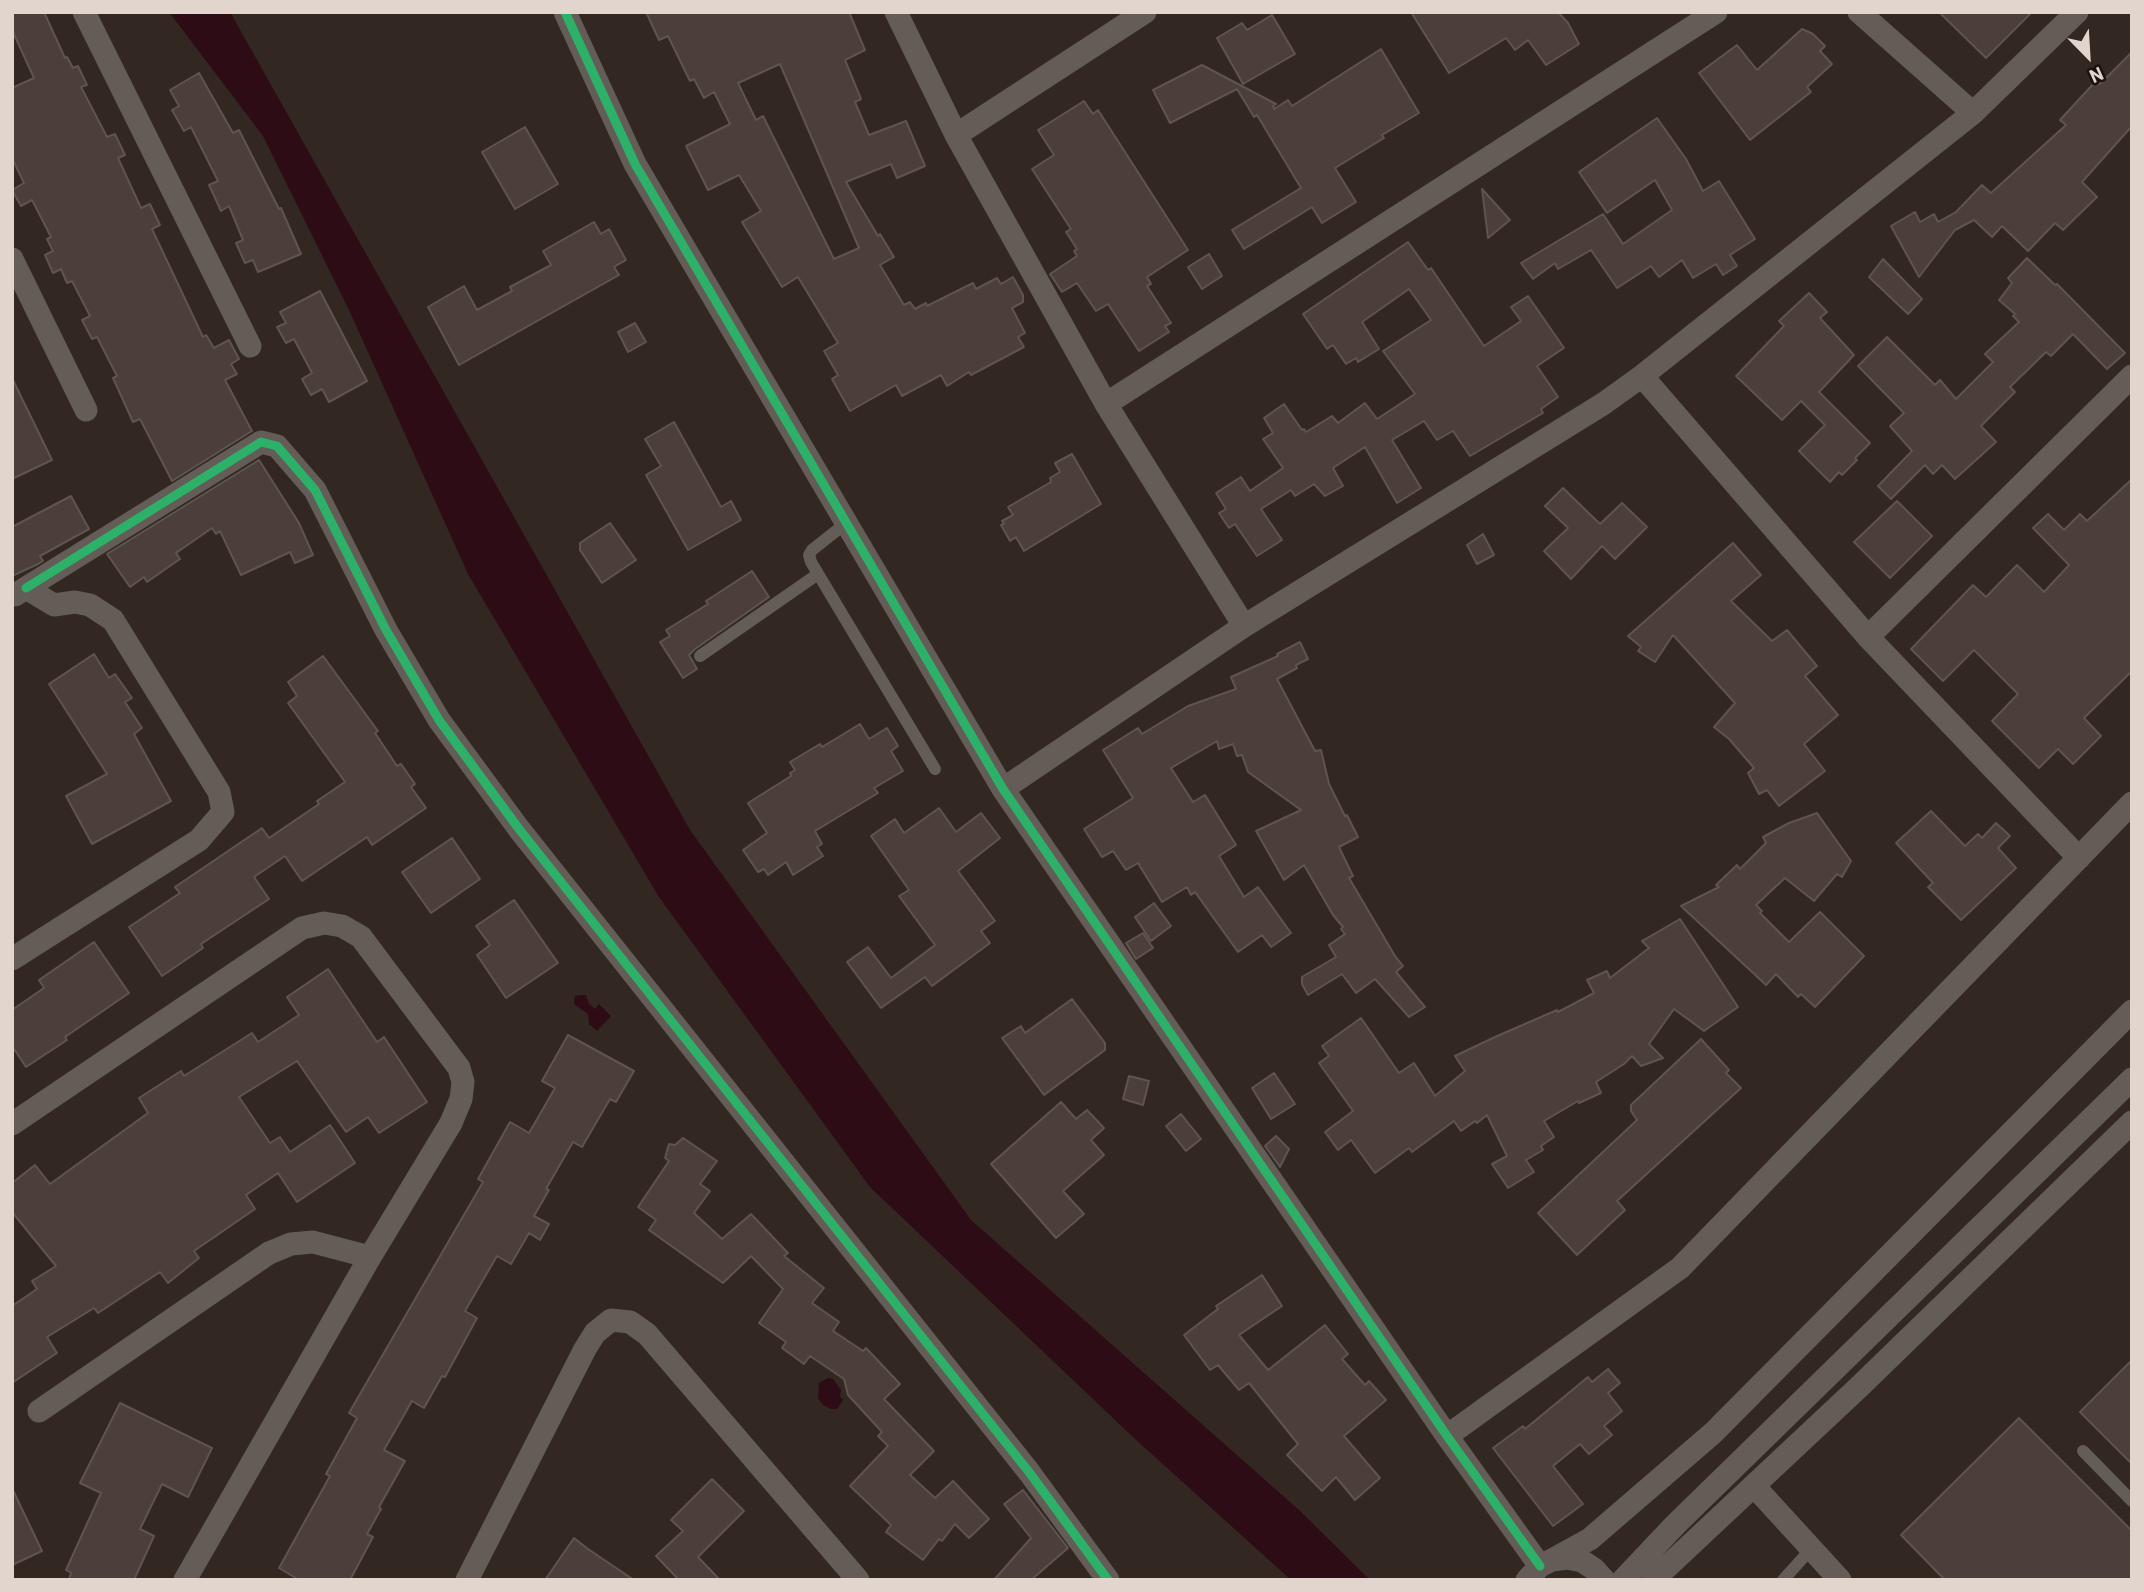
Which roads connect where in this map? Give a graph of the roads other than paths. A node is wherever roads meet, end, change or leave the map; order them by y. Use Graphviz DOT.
graph roads {
  1 [pos="84,12"];
  2 [pos="565,12"];
  3 [pos="896,12"];
  4 [pos="1145,12"];
  5 [pos="1716,12"];
  6 [pos="1859,12"];
  7 [pos="2077,12"];
  8 [pos="1973,113"];
  9 [pos="956,135"];
  10 [pos="12,259"];
  11 [pos="250,346"];
  12 [pos="1642,376"];
  13 [pos="2132,376"];
  14 [pos="1106,404"];
  15 [pos="86,410"];
  16 [pos="845,524"];
  17 [pos="818,574"];
  18 [pos="19,592"];
  19 [pos="1244,626"];
  20 [pos="1868,637"];
  21 [pos="700,656"];
  22 [pos="934,769"];
  23 [pos="1003,789"];
  24 [pos="2132,803"];
  25 [pos="2079,858"];
  26 [pos="12,959"];
  27 [pos="2132,1011"];
  28 [pos="2132,1079"];
  29 [pos="2132,1122"];
  30 [pos="12,1124"];
  31 [pos="369,1257"];
  32 [pos="39,1411"];
  33 [pos="1447,1436"];
  34 [pos="2083,1451"];
  35 [pos="1754,1486"];
  36 [pos="2132,1501"];
  37 [pos="1811,1549"];
  38 [pos="1540,1569"];
  39 [pos="185,1580"];
  40 [pos="467,1580"];
  41 [pos="858,1580"];
  42 [pos="1108,1580"];
  43 [pos="1604,1580"];
  44 [pos="1623,1580"];
  45 [pos="1653,1580"];
  46 [pos="1783,1580"];
  47 [pos="1840,1580"];
  1 -- 11 [label="street"];
  2 -- 16 [label="street"];
  3 -- 9 [label="street"];
  4 -- 9 [label="street"];
  5 -- 14 [label="street"];
  6 -- 8 [label="street"];
  7 -- 8 [label="street"];
  8 -- 12 [label="street"];
  9 -- 14 [label="street"];
  10 -- 15 [label="street"];
  12 -- 19 [label="street"];
  12 -- 20 [label="street"];
  13 -- 20 [label="street"];
  14 -- 19 [label="street"];
  16 -- 17 [label="lane"];
  16 -- 23 [label="street"];
  17 -- 21 [label="lane"];
  17 -- 22 [label="lane"];
  18 -- 26 [label="street"];
  18 -- 42 [label="street"];
  19 -- 23 [label="street"];
  20 -- 25 [label="street"];
  23 -- 33 [label="street"];
  24 -- 25 [label="street"];
  25 -- 33 [label="street"];
  27 -- 38 [label="street"];
  28 -- 44 [label="street"];
  29 -- 35 [label="street"];
  30 -- 31 [label="street"];
  31 -- 32 [label="street"];
  31 -- 39 [label="street"];
  33 -- 38 [label="street"];
  34 -- 36 [label="lane"];
  35 -- 37 [label="street"];
  35 -- 45 [label="street"];
  37 -- 46 [label="lane"];
  37 -- 47 [label="street"];
  38 -- 43 [label="street"];
  40 -- 41 [label="street"];
}
